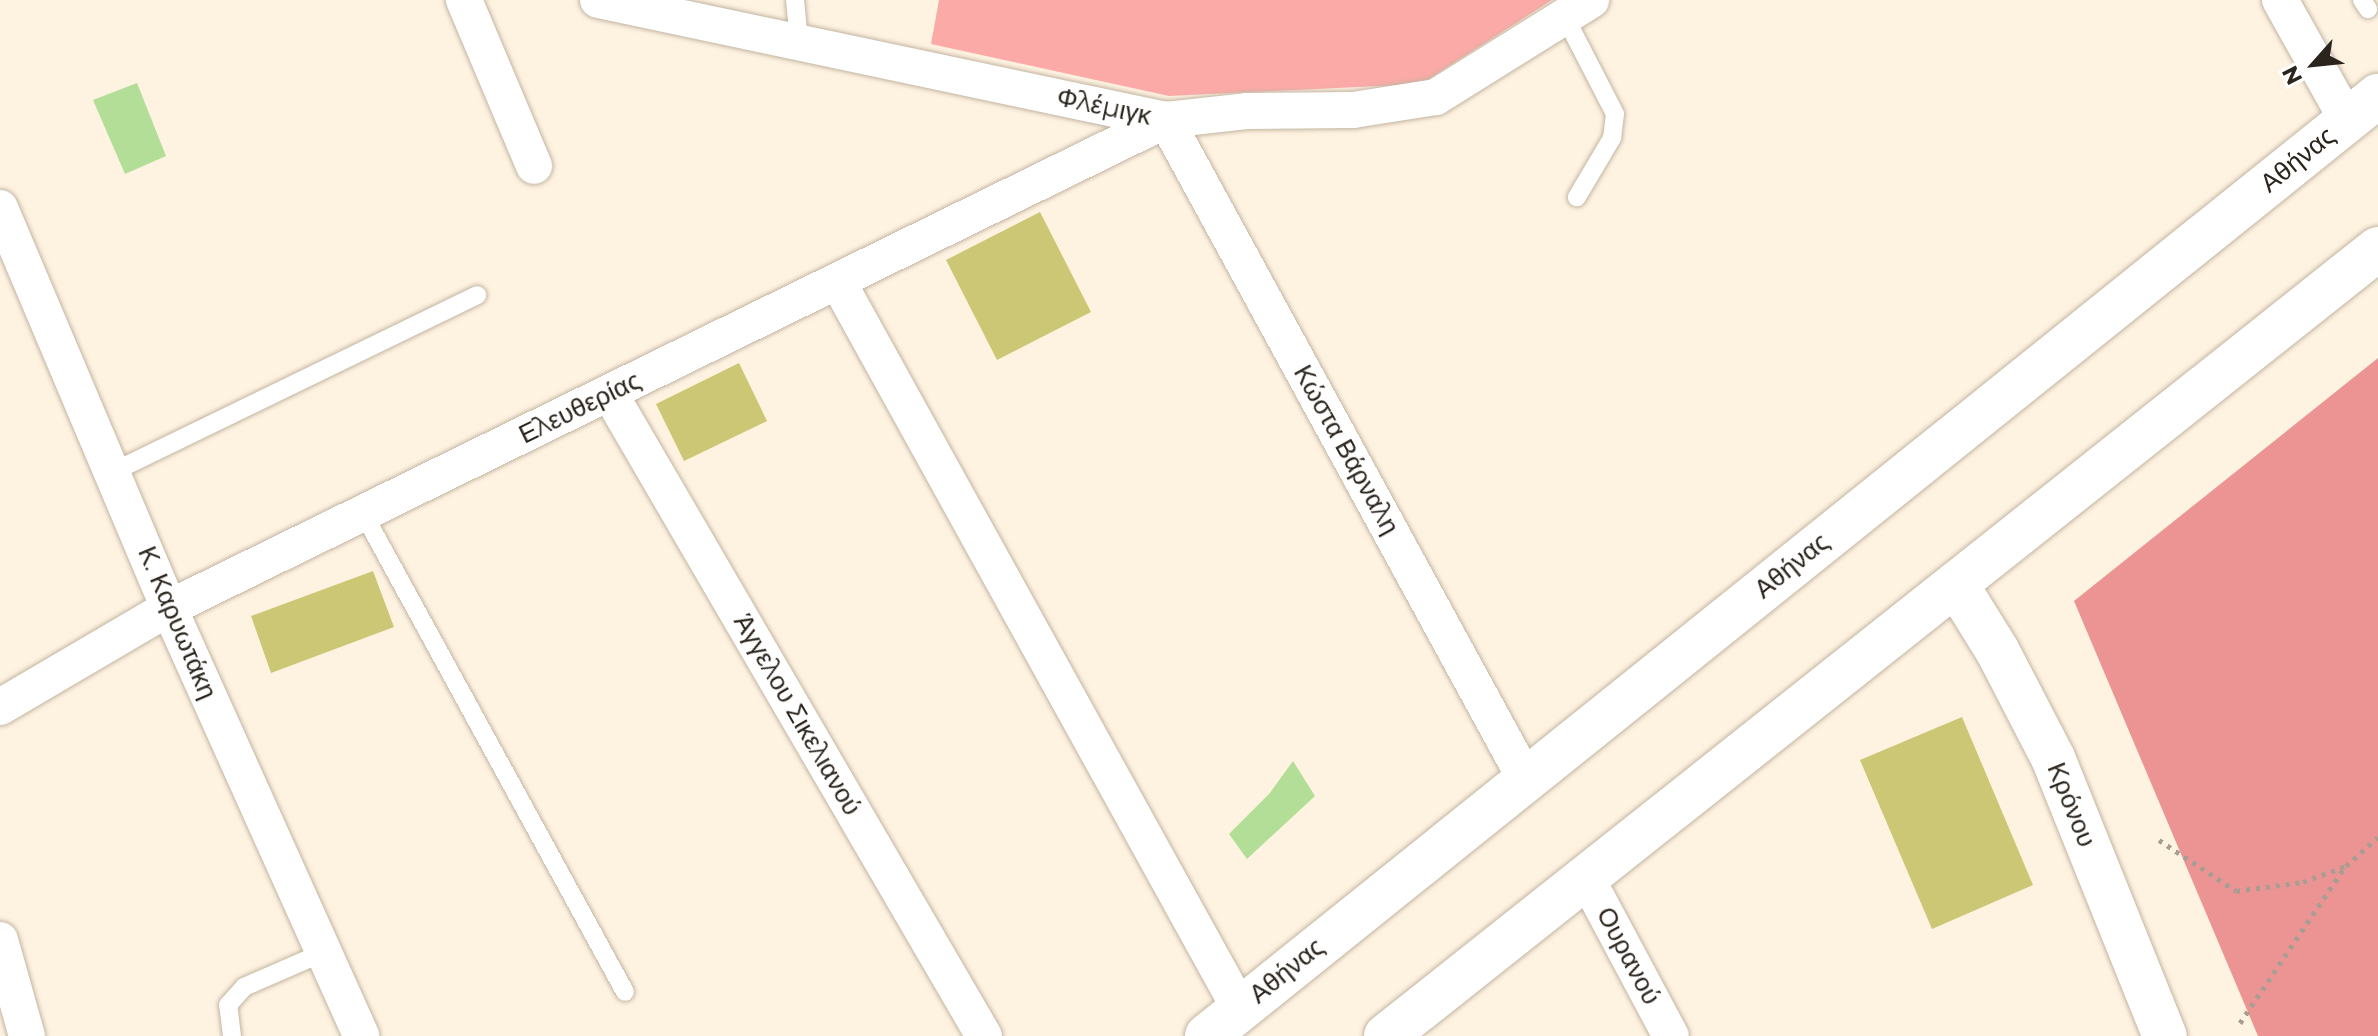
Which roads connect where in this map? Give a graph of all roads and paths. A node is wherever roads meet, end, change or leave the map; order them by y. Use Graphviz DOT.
graph roads {
  1 [pos="464,0"];
  2 [pos="598,0"];
  3 [pos="795,0"];
  4 [pos="2280,0"];
  5 [pos="632,3"];
  6 [pos="1578,8"];
  7 [pos="799,41"];
  8 [pos="2363,108"];
  9 [pos="1166,120"];
  10 [pos="534,166"];
  11 [pos="1577,197"];
  12 [pos="0,208"];
  13 [pos="2378,249"];
  14 [pos="838,282"];
  15 [pos="477,295"];
  16 [pos="610,394"];
  17 [pos="113,472"];
  18 [pos="362,511"];
  19 [pos="1956,584"];
  20 [pos="169,608"];
  21 [pos="0,707"];
  22 [pos="1526,780"];
  23 [pos="2378,837"];
  24 [pos="2159,840"];
  25 [pos="2346,866"];
  26 [pos="1586,877"];
  27 [pos="0,940"];
  28 [pos="324,952"];
  29 [pos="625,992"];
  30 [pos="1240,1009"];
  31 [pos="2240,1023"];
  32 [pos="27,1036"];
  33 [pos="232,1036"];
  34 [pos="361,1036"];
  35 [pos="984,1036"];
  36 [pos="1207,1036"];
  37 [pos="1386,1036"];
  38 [pos="1671,1036"];
  39 [pos="2165,1036"];
  1 -- 10 [label="street"];
  2 -- 5 [label="street, Φλέμιγκ"];
  3 -- 7 [label="lane"];
  4 -- 8 [label="street"];
  5 -- 7 [label="street, Φλέμιγκ"];
  6 -- 9 [label="street, Φλέμιγκ"];
  6 -- 11 [label="lane"];
  7 -- 9 [label="street, Φλέμιγκ"];
  8 -- 22 [label="main road, Αθήνας"];
  9 -- 14 [label="street, Ελευθερίας"];
  9 -- 22 [label="street, Κώστα Βάρναλη"];
  12 -- 17 [label="street, Κ. Καρυωτάκη"];
  13 -- 19 [label="main road"];
  14 -- 16 [label="street, Ελευθερίας"];
  14 -- 30 [label="street"];
  15 -- 17 [label="lane"];
  16 -- 18 [label="street, Ελευθερίας"];
  16 -- 35 [label="street, Άγγελου Σικελιανού"];
  17 -- 20 [label="street, Κ. Καρυωτάκη"];
  18 -- 20 [label="street, Ελευθερίας"];
  18 -- 29 [label="lane"];
  19 -- 26 [label="main road"];
  19 -- 39 [label="main road, Κρόνου"];
  20 -- 21 [label="street, Ελευθερίας"];
  20 -- 28 [label="street, Κ. Καρυωτάκη"];
  22 -- 30 [label="main road, Αθήνας"];
  23 -- 25 [label="path"];
  24 -- 25 [label="path"];
  25 -- 31 [label="path"];
  26 -- 37 [label="main road"];
  26 -- 38 [label="street, Ουρανού"];
  27 -- 32 [label="street"];
  28 -- 33 [label="lane"];
  28 -- 34 [label="street, Κ. Καρυωτάκη"];
  30 -- 36 [label="main road, Αθήνας"];
}
